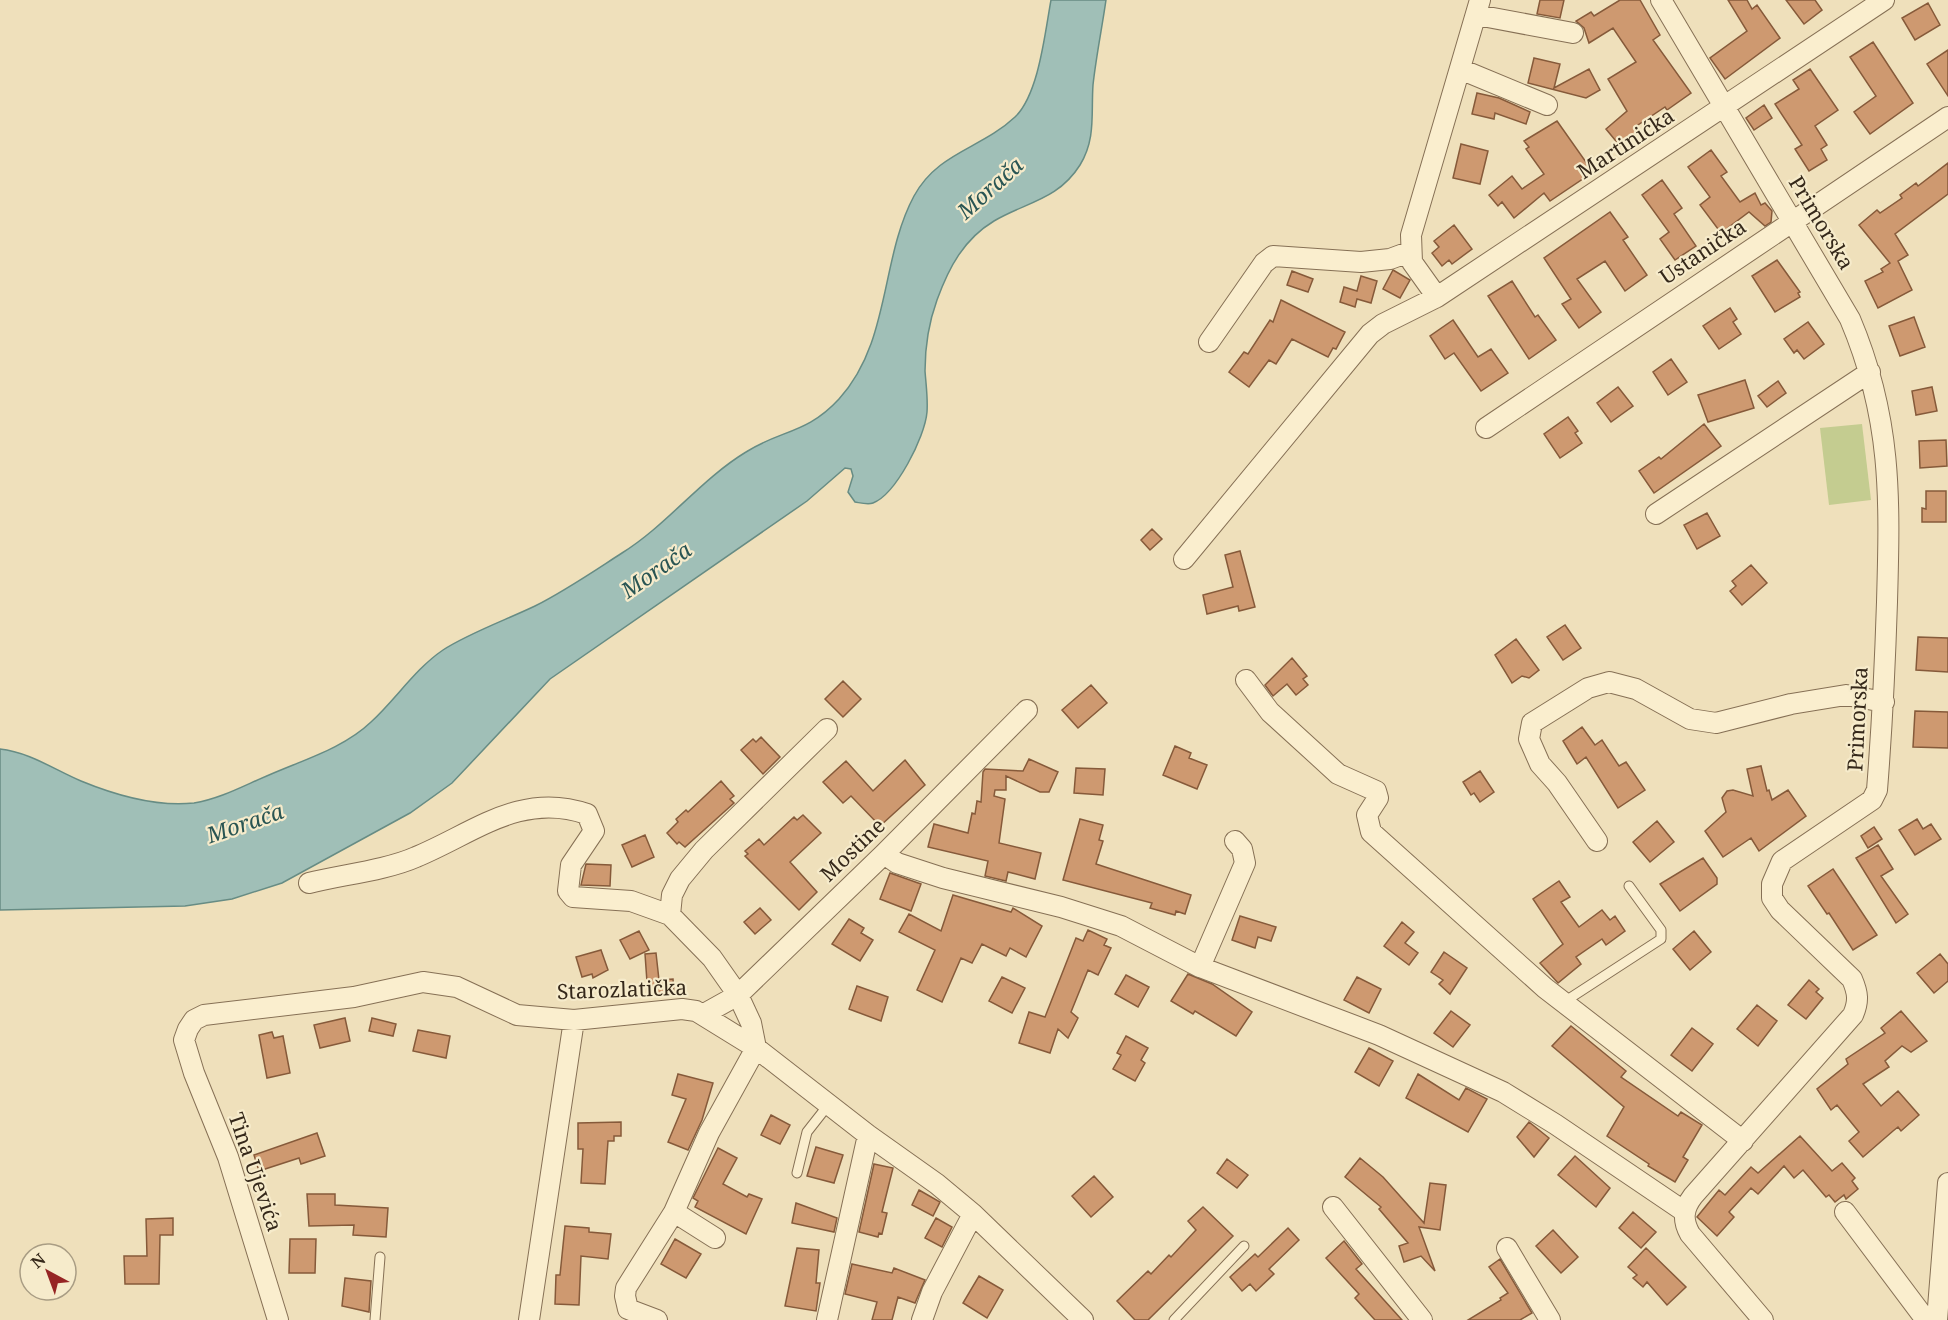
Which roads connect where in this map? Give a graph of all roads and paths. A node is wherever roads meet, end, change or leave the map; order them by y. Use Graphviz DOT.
graph roads {
  1 [pos="1661,0"];
  2 [pos="1884,0"];
  3 [pos="1478,7"];
  4 [pos="1573,33"];
  5 [pos="1460,69"];
  6 [pos="1547,105"];
  7 [pos="1723,109"];
  8 [pos="1948,117"];
  9 [pos="1793,220"];
  10 [pos="1409,252"];
  11 [pos="1437,297"];
  12 [pos="1209,342"];
  13 [pos="1870,372"];
  14 [pos="1486,428"];
  15 [pos="1656,514"];
  16 [pos="1184,559"];
  17 [pos="1246,680"];
  18 [pos="1884,702"];
  19 [pos="1027,710"];
  20 [pos="827,729"];
  21 [pos="1235,841"];
  22 [pos="1597,841"];
  23 [pos="884,854"];
  24 [pos="309,883"];
  25 [pos="1629,886"];
  26 [pos="670,915"];
  27 [pos="1200,967"];
  28 [pos="738,996"];
  29 [pos="1564,1002"];
  30 [pos="704,1014"];
  31 [pos="573,1020"];
  32 [pos="184,1040"];
  33 [pos="756,1048"];
  34 [pos="829,1104"];
  35 [pos="868,1135"];
  36 [pos="1743,1141"];
  37 [pos="797,1173"];
  38 [pos="1948,1183"];
  39 [pos="1333,1207"];
  40 [pos="674,1212"];
  41 [pos="1685,1212"];
  42 [pos="1845,1212"];
  43 [pos="973,1214"];
  44 [pos="715,1238"];
  45 [pos="1244,1246"];
  46 [pos="1507,1248"];
  47 [pos="380,1257"];
  48 [pos="278,1320"];
  49 [pos="375,1320"];
  50 [pos="529,1320"];
  51 [pos="657,1320"];
  52 [pos="827,1320"];
  53 [pos="922,1320"];
  54 [pos="1083,1320"];
  55 [pos="1174,1320"];
  56 [pos="1422,1320"];
  57 [pos="1550,1320"];
  58 [pos="1762,1320"];
  59 [pos="1926,1320"];
  60 [pos="1937,1320"];
  1 -- 7 [label="street, Primorska"];
  2 -- 7 [label="street, Martinićka"];
  3 -- 4 [label="street"];
  3 -- 5 [label="street"];
  5 -- 6 [label="street"];
  5 -- 10 [label="street"];
  7 -- 9 [label="street, Primorska"];
  7 -- 11 [label="street, Martinićka"];
  8 -- 9 [label="street, Ustanička"];
  9 -- 13 [label="street, Primorska"];
  9 -- 14 [label="street, Ustanička"];
  10 -- 11 [label="street"];
  10 -- 12 [label="street"];
  11 -- 16 [label="street, Martinićka"];
  13 -- 15 [label="street"];
  13 -- 18 [label="street, Primorska"];
  17 -- 29 [label="street"];
  18 -- 22 [label="street"];
  18 -- 36 [label="street, Primorska"];
  19 -- 23 [label="street, Mostine"];
  20 -- 26 [label="street"];
  21 -- 27 [label="street"];
  23 -- 27 [label="street"];
  23 -- 28 [label="street, Mostine"];
  24 -- 26 [label="street"];
  25 -- 29 [label="lane"];
  26 -- 28 [label="street"];
  27 -- 41 [label="street"];
  28 -- 30 [label="street, Mostine"];
  28 -- 33 [label="street"];
  29 -- 36 [label="street"];
  30 -- 31 [label="street, Starozlatička"];
  30 -- 33 [label="street, Starozlatička"];
  31 -- 32 [label="street, Starozlatička"];
  31 -- 50 [label="street"];
  32 -- 48 [label="street, Tina Ujevića"];
  33 -- 34 [label="street, Starozlatička"];
  33 -- 40 [label="street"];
  34 -- 35 [label="street, Starozlatička"];
  34 -- 37 [label="lane"];
  35 -- 43 [label="street, Starozlatička"];
  35 -- 52 [label="street"];
  36 -- 41 [label="street, Primorska"];
  38 -- 60 [label="street"];
  39 -- 56 [label="street"];
  40 -- 44 [label="street"];
  40 -- 51 [label="street"];
  41 -- 58 [label="street"];
  42 -- 59 [label="street"];
  43 -- 53 [label="street"];
  43 -- 54 [label="street, Starozlatička"];
  45 -- 55 [label="lane"];
  46 -- 57 [label="street"];
  47 -- 49 [label="lane"];
}
